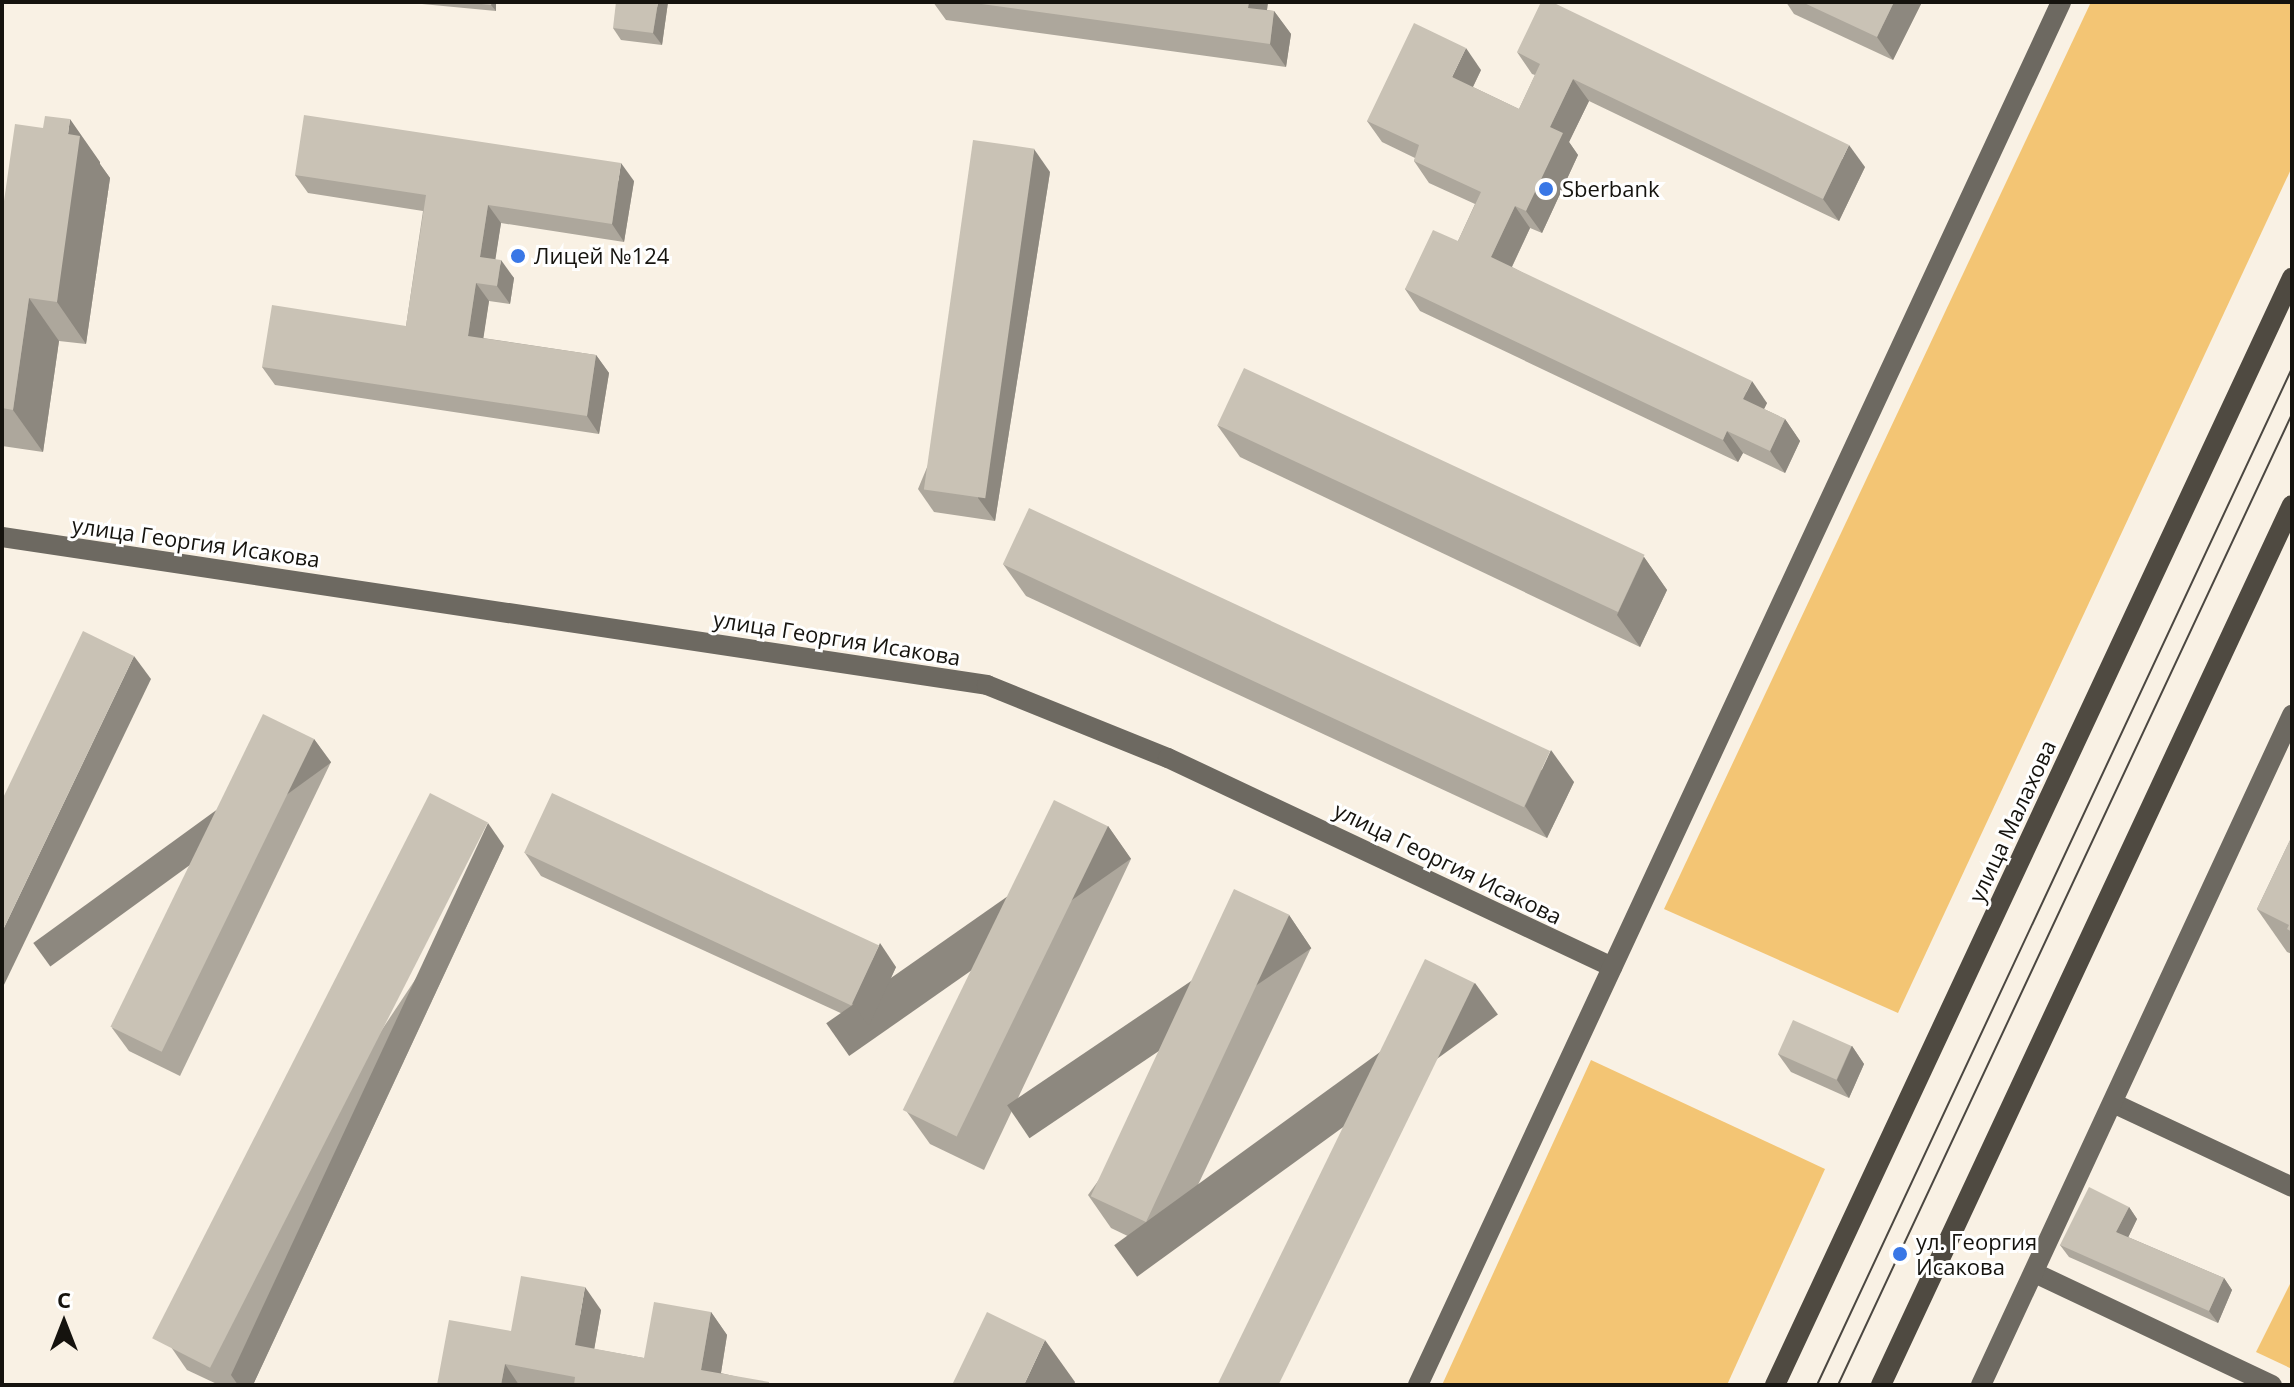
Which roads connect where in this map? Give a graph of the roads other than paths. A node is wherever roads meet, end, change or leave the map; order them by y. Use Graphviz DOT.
graph roads {
  1 [pos="2061,2"];
  2 [pos="2292,278"];
  3 [pos="2292,505"];
  4 [pos="2,537"];
  5 [pos="2292,715"];
  6 [pos="1612,967"];
  7 [pos="2115,1104"];
  8 [pos="2292,1187"];
  9 [pos="2035,1273"];
  10 [pos="1418,1385"];
  11 [pos="1775,1385"];
  12 [pos="1881,1385"];
  13 [pos="1981,1385"];
  14 [pos="2272,1385"];
  1 -- 6 [label="street"];
  2 -- 11 [label="main road, улица Малахова"];
  3 -- 12 [label="main road"];
  4 -- 6 [label="street, улица Георгия Исакова"];
  5 -- 7 [label="street"];
  6 -- 10 [label="street"];
  7 -- 8 [label="street"];
  7 -- 9 [label="street"];
  9 -- 13 [label="street"];
  9 -- 14 [label="street"];
}
